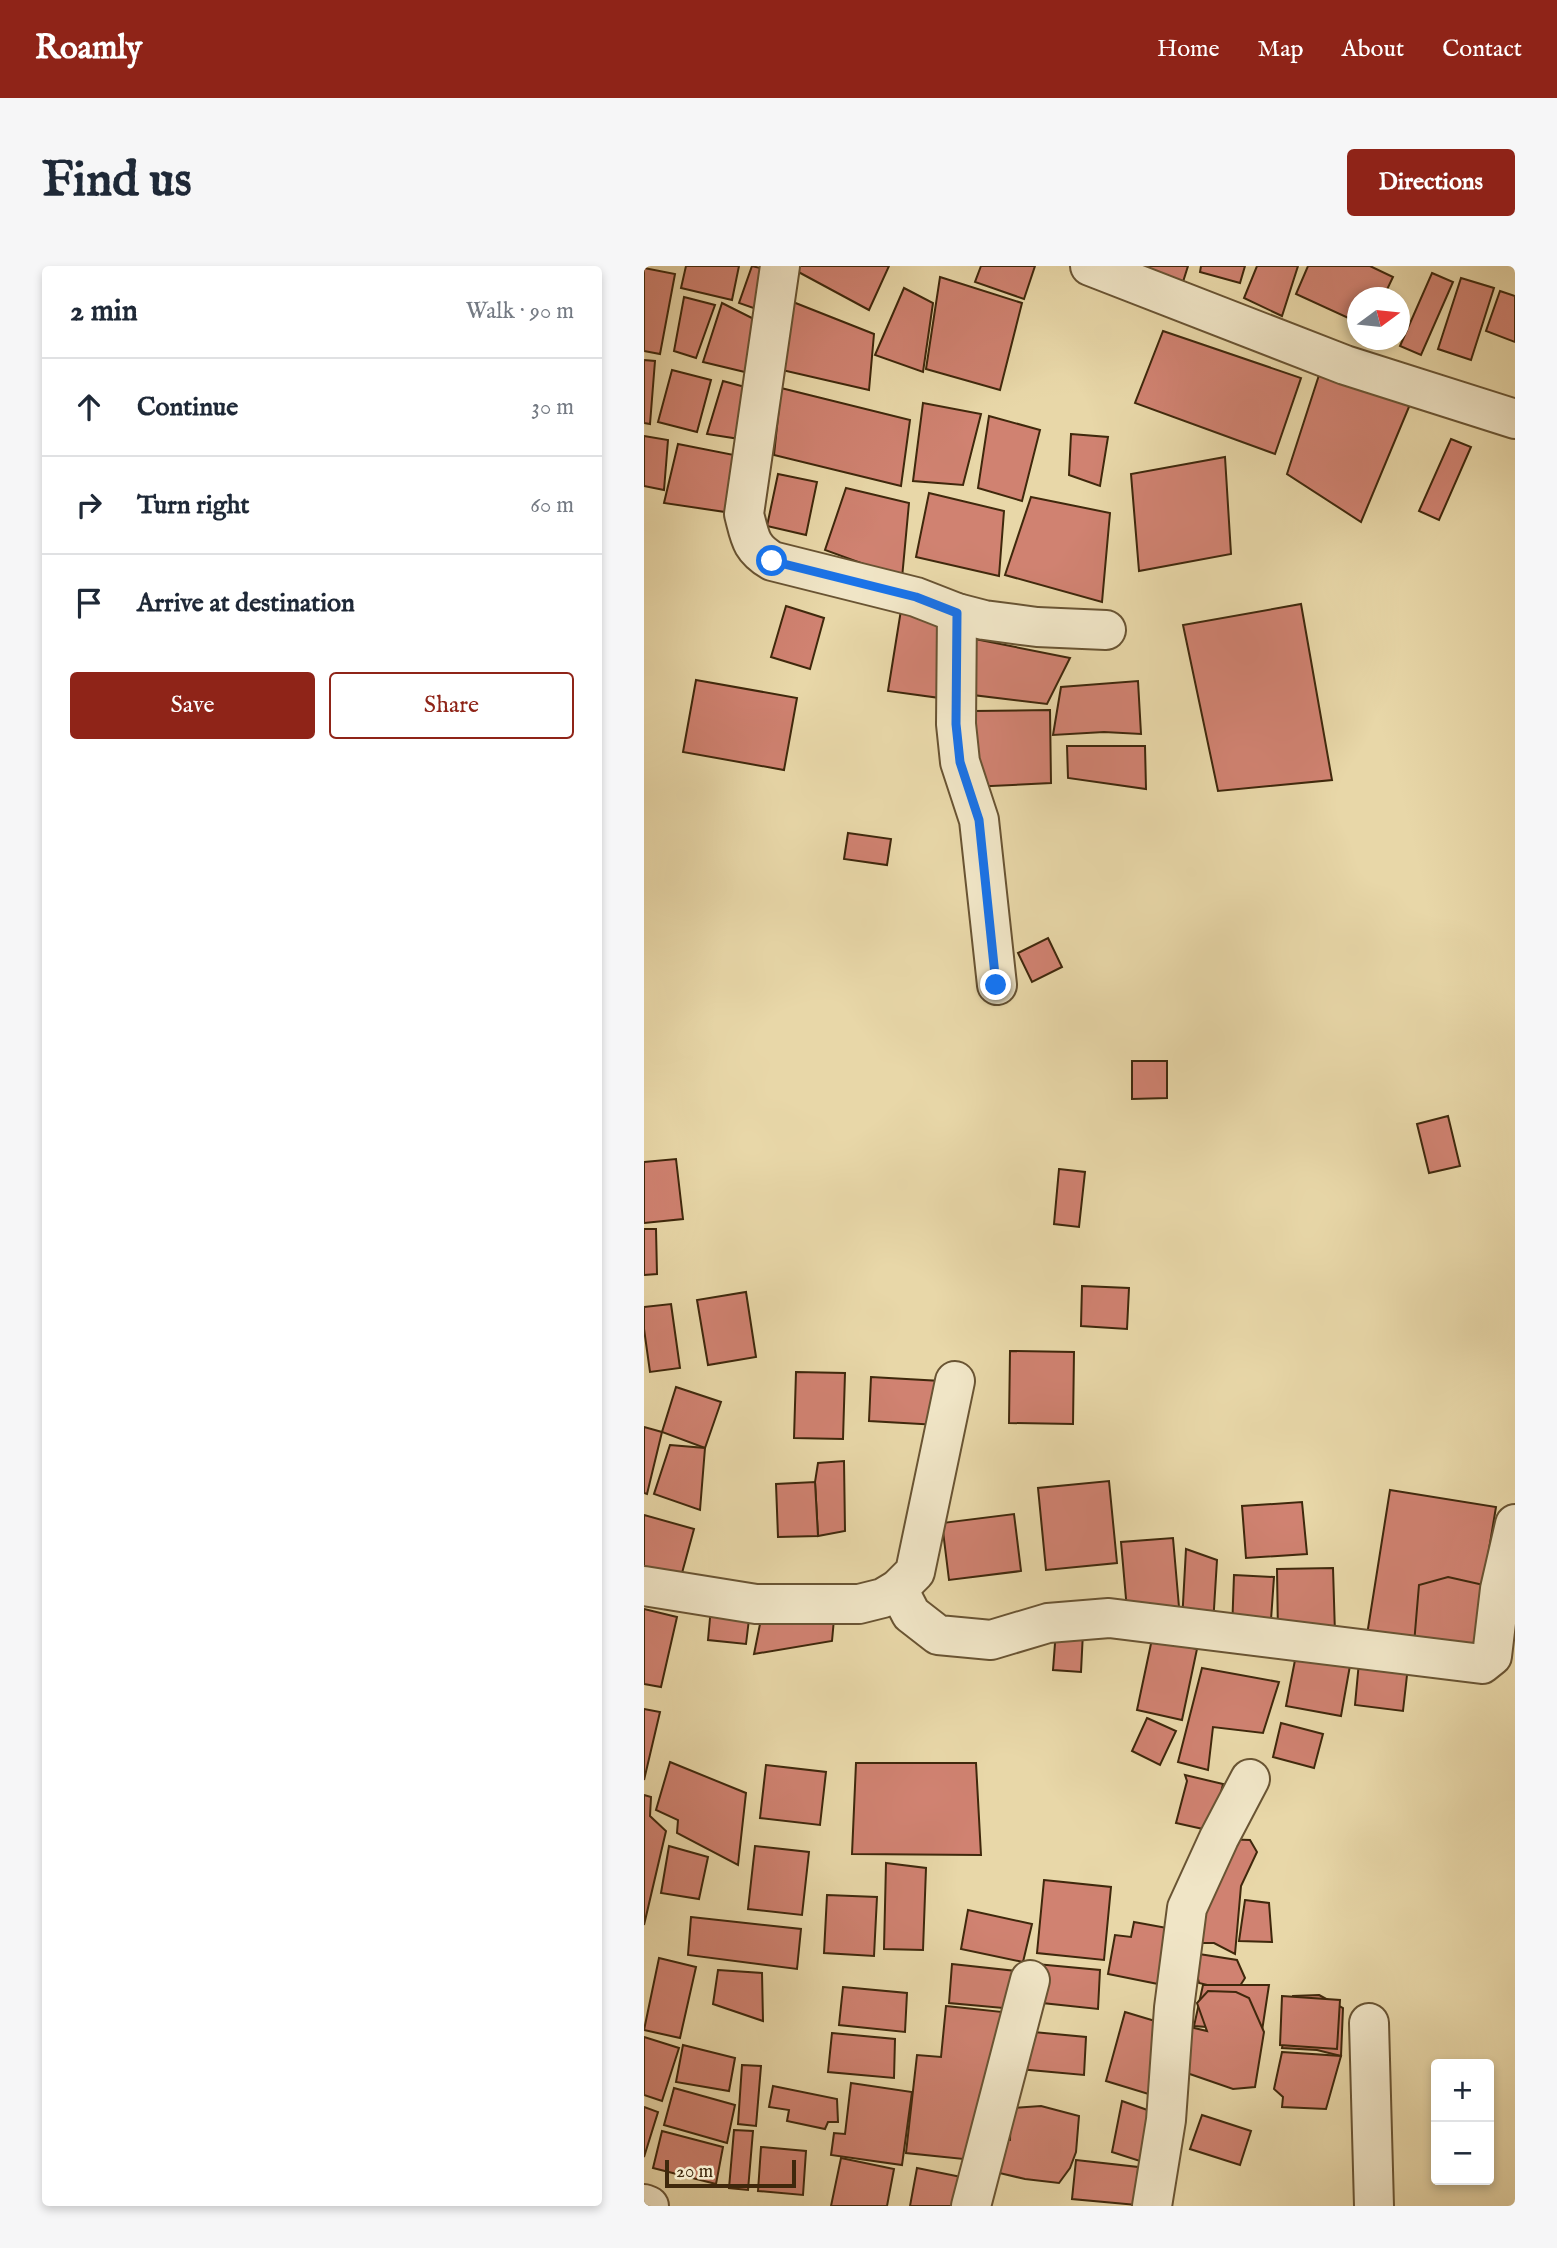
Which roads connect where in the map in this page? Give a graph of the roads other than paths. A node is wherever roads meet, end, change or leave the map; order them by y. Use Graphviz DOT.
graph roads {
  1 [pos="780,266"];
  2 [pos="1090,266"];
  3 [pos="1515,419"];
  4 [pos="957,613"];
  5 [pos="1106,630"];
  6 [pos="996,985"];
  7 [pos="955,1381"];
  8 [pos="1515,1524"];
  9 [pos="644,1586"];
  10 [pos="898,1589"];
  11 [pos="1250,1779"];
  12 [pos="1030,1980"];
  13 [pos="1369,2023"];
  14 [pos="644,2204"];
  15 [pos="649,2206"];
  16 [pos="971,2206"];
  17 [pos="1152,2206"];
  18 [pos="1374,2206"];
  1 -- 4 [label="street"];
  2 -- 3 [label="street"];
  4 -- 5 [label="street"];
  4 -- 6 [label="street"];
  7 -- 10 [label="street"];
  8 -- 10 [label="street"];
  9 -- 10 [label="street"];
  11 -- 17 [label="street"];
  12 -- 16 [label="street"];
  13 -- 18 [label="street"];
  14 -- 15 [label="street"];
}
